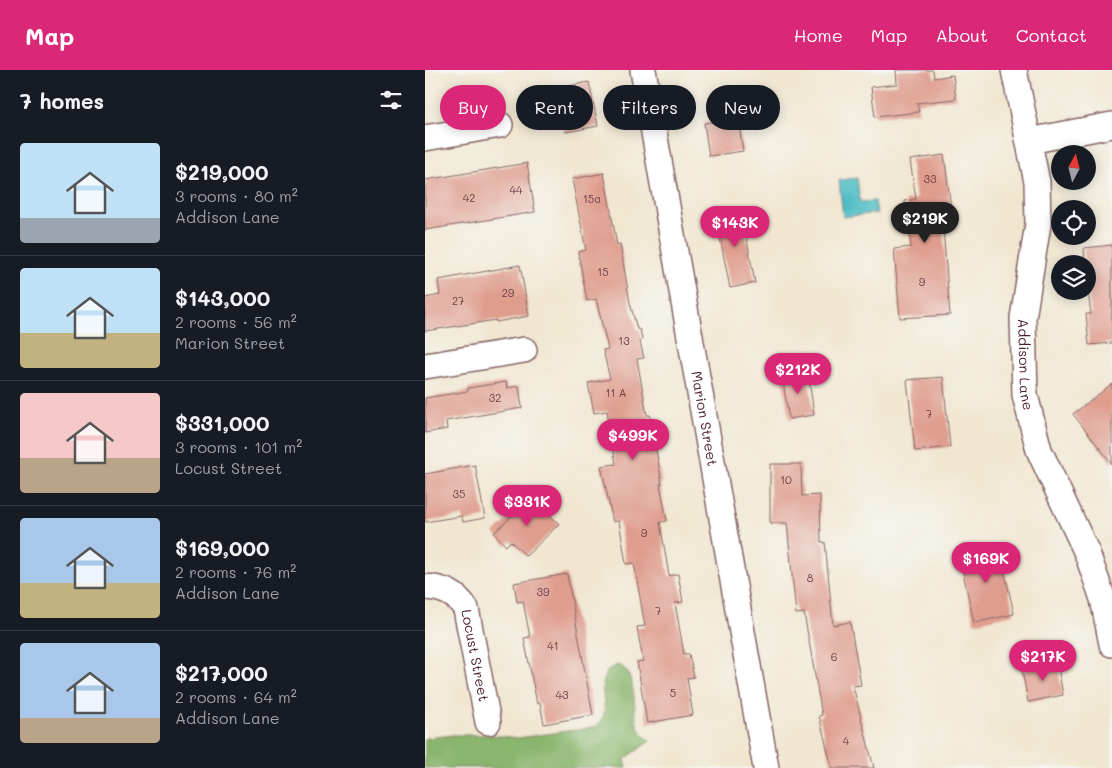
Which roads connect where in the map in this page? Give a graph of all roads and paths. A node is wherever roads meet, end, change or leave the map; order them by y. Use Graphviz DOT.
graph roads {
  1 [pos="643,70"];
  2 [pos="1014,70"];
  3 [pos="1112,125"];
  4 [pos="471,130"];
  5 [pos="425,138"];
  6 [pos="1029,141"];
  7 [pos="524,350"];
  8 [pos="425,366"];
  9 [pos="425,587"];
  10 [pos="1112,644"];
  11 [pos="488,722"];
  12 [pos="766,768"];
  1 -- 12 [label="street, Marion Street"];
  2 -- 6 [label="street, Addison Lane"];
  3 -- 6 [label="street"];
  4 -- 5 [label="street"];
  6 -- 10 [label="street, Addison Lane"];
  7 -- 8 [label="street"];
  9 -- 11 [label="street, Locust Street"];
}
